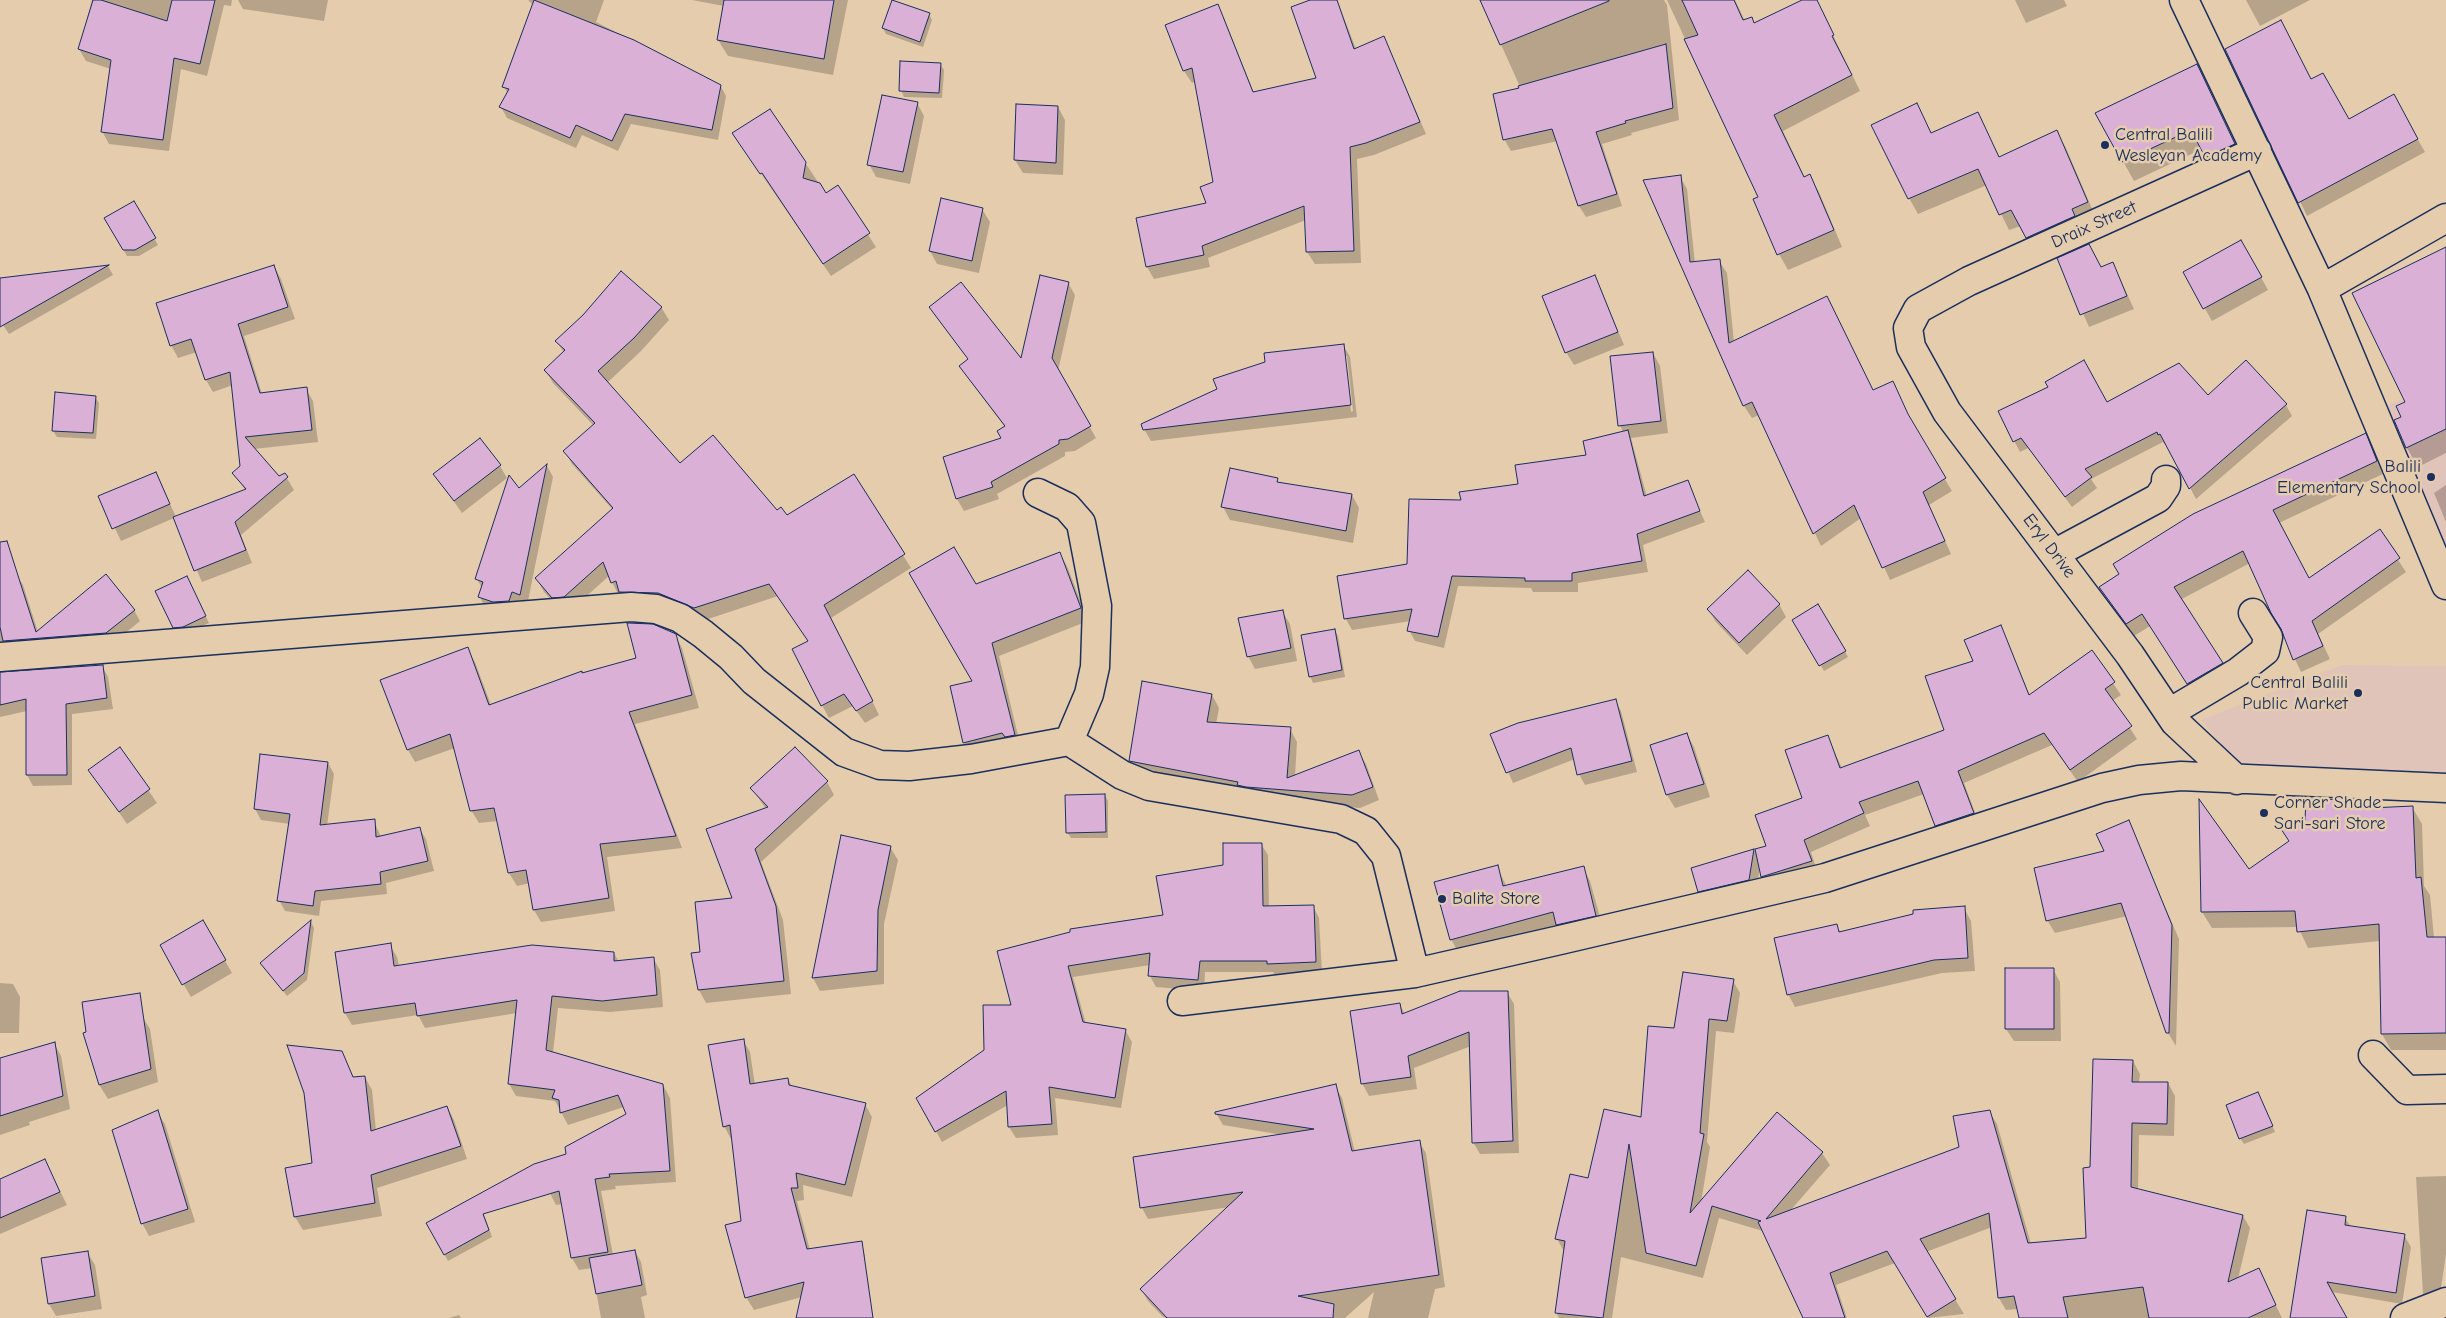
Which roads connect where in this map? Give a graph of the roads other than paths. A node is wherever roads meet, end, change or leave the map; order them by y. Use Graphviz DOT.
graph roads {
  1 [pos="2184,0"];
  2 [pos="2257,152"];
  3 [pos="2446,218"];
  4 [pos="2322,289"];
  5 [pos="1932,299"];
  6 [pos="2166,480"];
  7 [pos="1038,493"];
  8 [pos="2054,554"];
  9 [pos="2446,585"];
  10 [pos="2253,613"];
  11 [pos="0,657"];
  12 [pos="2169,714"];
  13 [pos="1069,741"];
  14 [pos="2237,780"];
  15 [pos="2446,788"];
  16 [pos="1415,973"];
  17 [pos="1182,1002"];
  18 [pos="2373,1055"];
  19 [pos="2446,1089"];
  20 [pos="2446,1302"];
  21 [pos="2405,1318"];
  1 -- 2 [label="street"];
  2 -- 4 [label="street"];
  2 -- 5 [label="street, Draix Street"];
  3 -- 4 [label="street"];
  4 -- 9 [label="street"];
  5 -- 8 [label="street, Eryl Drive"];
  6 -- 8 [label="street"];
  7 -- 13 [label="street"];
  8 -- 12 [label="street, Eryl Drive"];
  10 -- 12 [label="street"];
  11 -- 13 [label="street"];
  12 -- 14 [label="street, Eryl Drive"];
  13 -- 16 [label="street"];
  14 -- 15 [label="street"];
  14 -- 16 [label="street"];
  16 -- 17 [label="street"];
  18 -- 19 [label="street"];
  20 -- 21 [label="street"];
}
